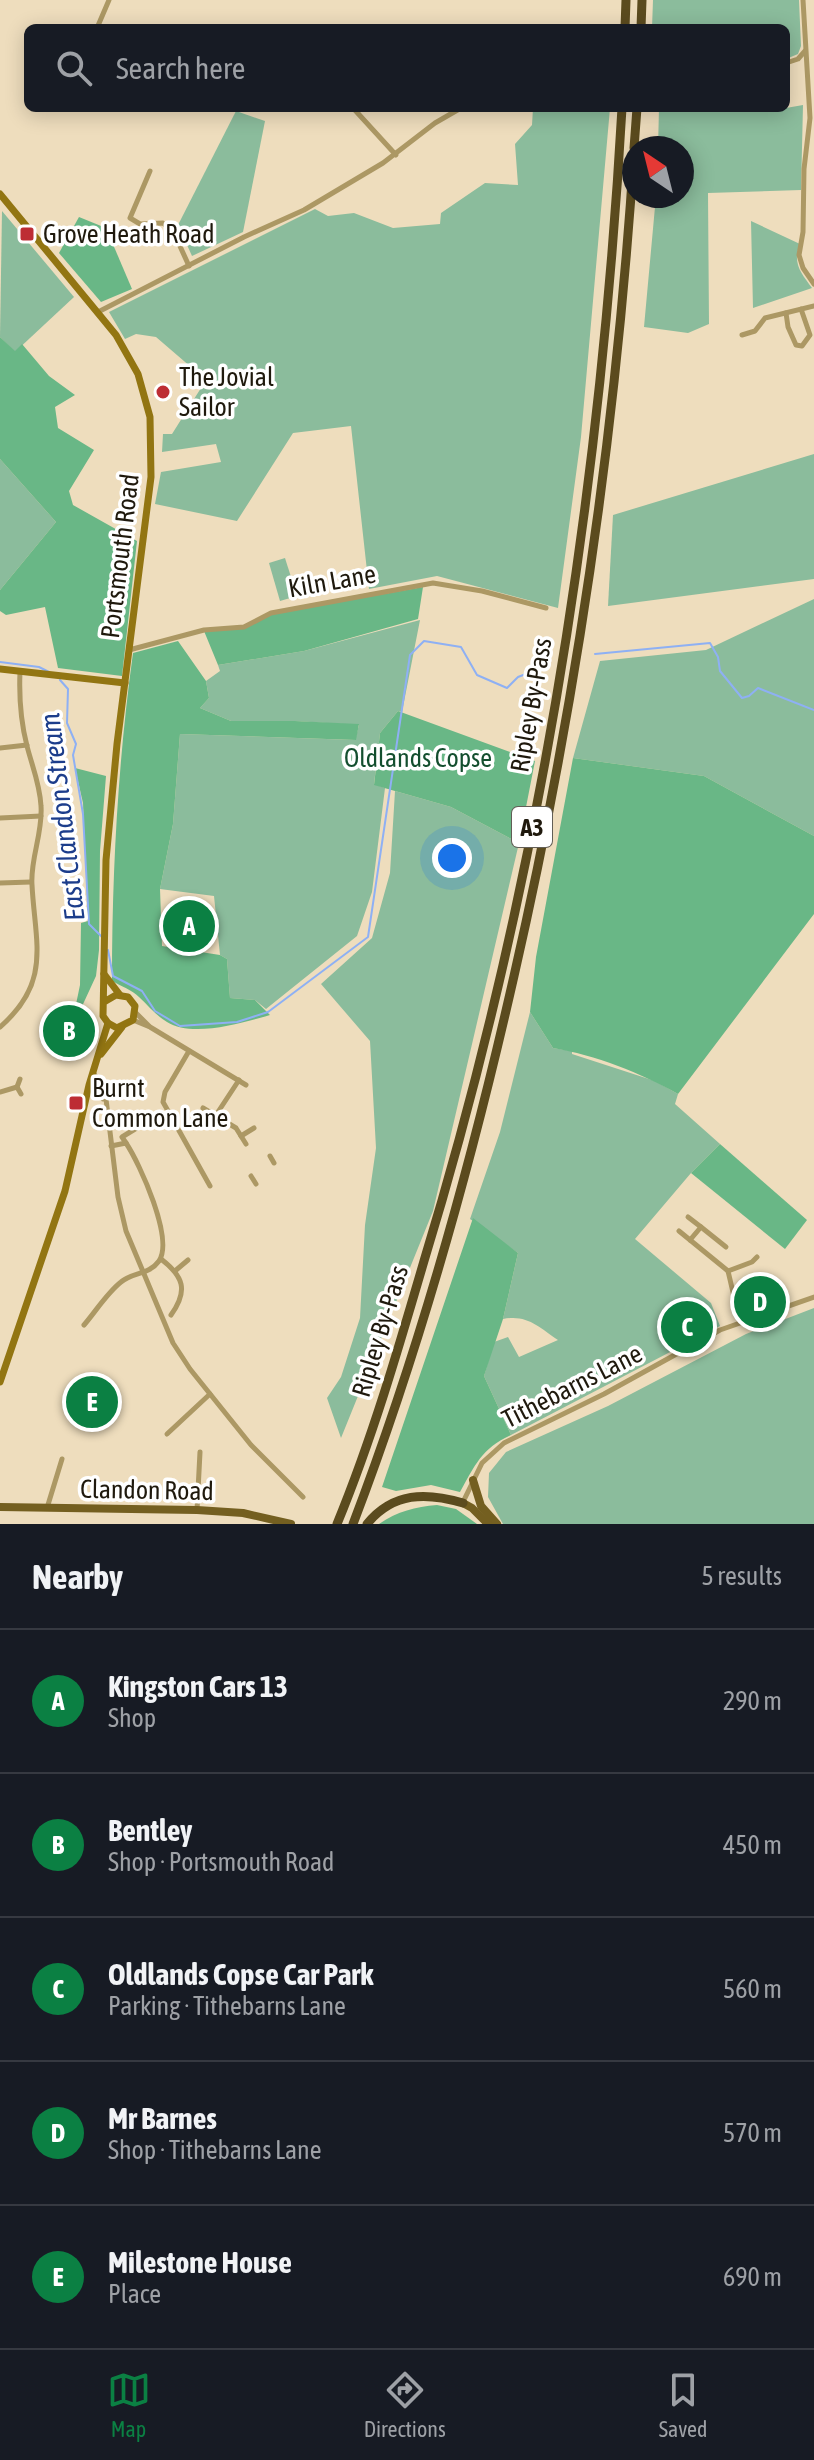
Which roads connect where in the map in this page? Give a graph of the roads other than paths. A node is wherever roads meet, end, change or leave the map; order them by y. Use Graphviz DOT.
graph roads {
  1 [pos="109,0"];
  2 [pos="626,0"];
  3 [pos="642,0"];
  4 [pos="803,0"];
  5 [pos="99,24"];
  6 [pos="625,24"];
  7 [pos="641,24"];
  8 [pos="805,51"];
  9 [pos="790,62"];
  10 [pos="790,64"];
  11 [pos="806,70"];
  12 [pos="357,112"];
  13 [pos="454,112"];
  14 [pos="622,112"];
  15 [pos="637,112"];
  16 [pos="635,136"];
  17 [pos="396,155"];
  18 [pos="150,171"];
  19 [pos="0,194"];
  20 [pos="630,208"];
  21 [pos="189,266"];
  22 [pos="814,284"];
  23 [pos="814,306"];
  24 [pos="801,309"];
  25 [pos="98,312"];
  26 [pos="786,313"];
  27 [pos="742,335"];
  28 [pos="546,608"];
  29 [pos="129,650"];
  30 [pos="0,669"];
  31 [pos="20,672"];
  32 [pos="125,683"];
  33 [pos="27,745"];
  34 [pos="0,748"];
  35 [pos="41,816"];
  36 [pos="0,818"];
  37 [pos="31,882"];
  38 [pos="0,883"];
  39 [pos="103,972"];
  40 [pos="120,995"];
  41 [pos="104,1002"];
  42 [pos="134,1016"];
  43 [pos="108,1023"];
  44 [pos="0,1027"];
  45 [pos="122,1027"];
  46 [pos="189,1051"];
  47 [pos="100,1055"];
  48 [pos="93,1072"];
  49 [pos="20,1079"];
  50 [pos="239,1080"];
  51 [pos="89,1085"];
  52 [pos="246,1085"];
  53 [pos="17,1087"];
  54 [pos="0,1092"];
  55 [pos="21,1094"];
  56 [pos="105,1104"];
  57 [pos="203,1108"];
  58 [pos="216,1115"];
  59 [pos="140,1126"];
  60 [pos="254,1128"];
  61 [pos="241,1136"];
  62 [pos="126,1143"];
  63 [pos="246,1144"];
  64 [pos="111,1146"];
  65 [pos="270,1156"];
  66 [pos="274,1163"];
  67 [pos="251,1176"];
  68 [pos="256,1184"];
  69 [pos="210,1186"];
  70 [pos="688,1217"];
  71 [pos="701,1227"];
  72 [pos="679,1231"];
  73 [pos="690,1240"];
  74 [pos="726,1247"];
  75 [pos="757,1257"];
  76 [pos="161,1259"];
  77 [pos="188,1260"];
  78 [pos="175,1271"];
  79 [pos="728,1271"];
  80 [pos="142,1274"];
  81 [pos="814,1297"];
  82 [pos="87,1306"];
  83 [pos="94,1313"];
  84 [pos="171,1315"];
  85 [pos="740,1322"];
  86 [pos="84,1325"];
  87 [pos="0,1382"];
  88 [pos="210,1394"];
  89 [pos="167,1434"];
  90 [pos="200,1452"];
  91 [pos="62,1459"];
  92 [pos="473,1480"];
  93 [pos="303,1497"];
  94 [pos="463,1503"];
  95 [pos="0,1507"];
  96 [pos="47,1508"];
  97 [pos="197,1510"];
  98 [pos="291,1524"];
  99 [pos="337,1524"];
  100 [pos="353,1524"];
  101 [pos="367,1524"];
  102 [pos="488,1524"];
  103 [pos="497,1524"];
  1 -- 5 [label="street"];
  2 -- 6 [label="highway"];
  3 -- 7 [label="highway"];
  4 -- 8 [label="street"];
  8 -- 9 [label="street"];
  8 -- 11 [label="street"];
  10 -- 11 [label="street"];
  11 -- 22 [label="street"];
  12 -- 17 [label="street"];
  13 -- 17 [label="street"];
  14 -- 99 [label="highway, Ripley By-Pass / A3"];
  15 -- 16 [label="highway, Ripley By-Pass / A3"];
  17 -- 21 [label="street"];
  18 -- 21 [label="street"];
  19 -- 25 [label="main road, Portsmouth Road"];
  20 -- 100 [label="highway, Ripley By-Pass / A3"];
  21 -- 25 [label="street"];
  23 -- 24 [label="street"];
  24 -- 26 [label="street"];
  24 -- 26 [label="street"];
  25 -- 29 [label="main road, Portsmouth Road"];
  26 -- 27 [label="street"];
  28 -- 29 [label="street, Kiln Lane"];
  29 -- 32 [label="main road, Portsmouth Road"];
  30 -- 31 [label="main road"];
  31 -- 32 [label="main road"];
  31 -- 33 [label="street"];
  32 -- 39 [label="main road, Portsmouth Road"];
  33 -- 34 [label="street"];
  33 -- 35 [label="street"];
  35 -- 36 [label="street"];
  35 -- 37 [label="street"];
  37 -- 38 [label="street"];
  37 -- 44 [label="street"];
  39 -- 40 [label="main road"];
  39 -- 41 [label="main road, Portsmouth Road"];
  40 -- 41 [label="main road"];
  40 -- 42 [label="main road"];
  41 -- 43 [label="main road, Portsmouth Road"];
  42 -- 45 [label="main road, Portsmouth Road"];
  42 -- 46 [label="street"];
  43 -- 45 [label="main road"];
  43 -- 47 [label="main road, Portsmouth Road"];
  45 -- 47 [label="main road, Portsmouth Road"];
  46 -- 50 [label="street"];
  46 -- 69 [label="street"];
  47 -- 48 [label="main road, Portsmouth Road"];
  48 -- 51 [label="main road, Portsmouth Road"];
  48 -- 56 [label="street"];
  49 -- 53 [label="street"];
  50 -- 52 [label="street"];
  50 -- 58 [label="street"];
  51 -- 56 [label="street"];
  51 -- 87 [label="main road, Portsmouth Road"];
  53 -- 54 [label="street"];
  53 -- 55 [label="street"];
  56 -- 64 [label="street"];
  57 -- 58 [label="street"];
  58 -- 61 [label="street"];
  59 -- 62 [label="street"];
  60 -- 61 [label="street"];
  61 -- 63 [label="street"];
  62 -- 64 [label="street"];
  62 -- 76 [label="street"];
  64 -- 80 [label="street"];
  65 -- 66 [label="street"];
  67 -- 68 [label="street"];
  70 -- 71 [label="street"];
  71 -- 73 [label="street"];
  71 -- 74 [label="street"];
  72 -- 73 [label="street"];
  73 -- 79 [label="street"];
  75 -- 79 [label="street"];
  76 -- 78 [label="street"];
  76 -- 80 [label="street"];
  77 -- 78 [label="street"];
  78 -- 84 [label="street"];
  79 -- 85 [label="street"];
  80 -- 83 [label="street"];
  80 -- 88 [label="street"];
  81 -- 85 [label="street, Tithebarns Lane"];
  82 -- 83 [label="street"];
  83 -- 86 [label="street"];
  85 -- 92 [label="street, Tithebarns Lane"];
  88 -- 89 [label="street"];
  88 -- 93 [label="street"];
  90 -- 97 [label="street"];
  91 -- 96 [label="street"];
  92 -- 94 [label="street, Tithebarns Lane"];
  92 -- 103 [label="main road"];
  94 -- 101 [label="highway"];
  94 -- 102 [label="main road"];
  95 -- 96 [label="main road, Clandon Road"];
  96 -- 97 [label="main road, Clandon Road"];
  97 -- 98 [label="main road, Clandon Road"];
}
